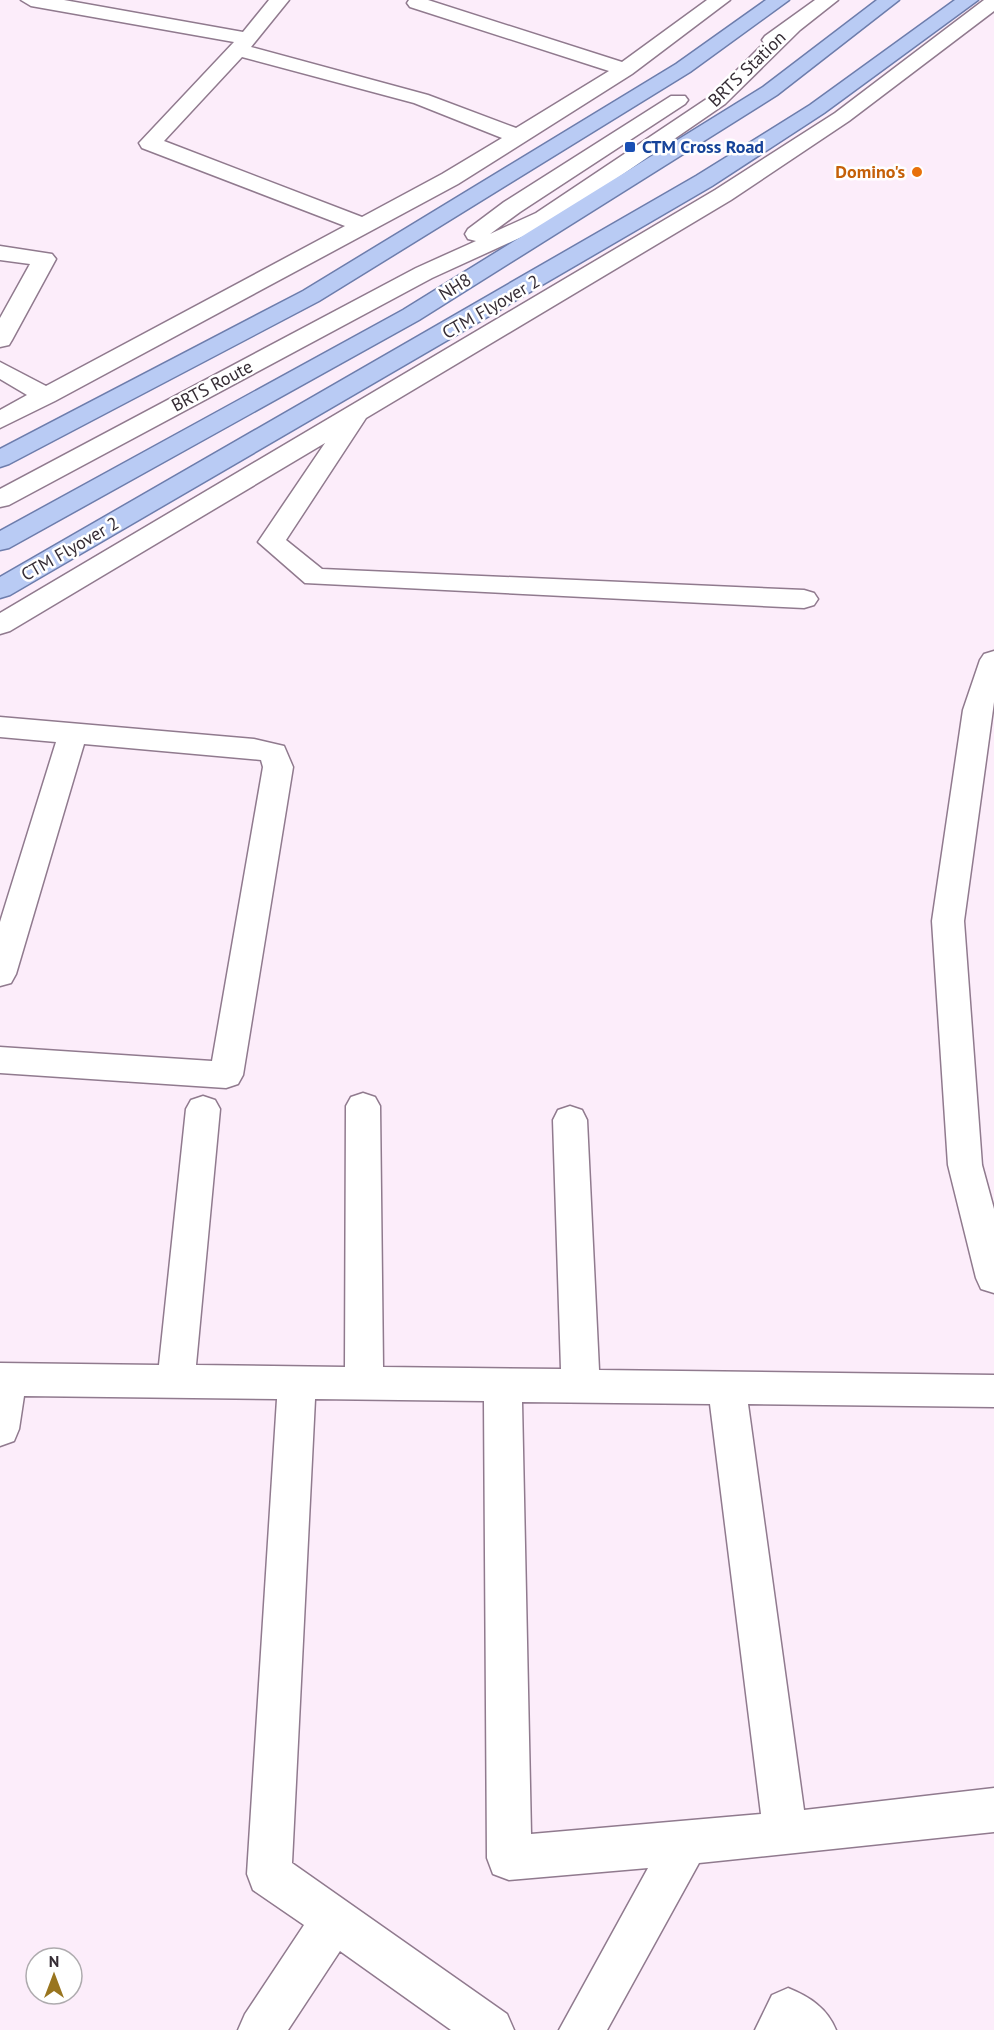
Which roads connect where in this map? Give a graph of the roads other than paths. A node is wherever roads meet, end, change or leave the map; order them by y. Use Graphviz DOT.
graph roads {
  1 [pos="31,0"];
  2 [pos="279,0"];
  3 [pos="720,0"];
  4 [pos="778,0"];
  5 [pos="828,0"];
  6 [pos="889,0"];
  7 [pos="968,0"];
  8 [pos="994,2"];
  9 [pos="417,3"];
  10 [pos="790,29"];
  11 [pos="243,45"];
  12 [pos="625,70"];
  13 [pos="517,136"];
  14 [pos="363,225"];
  15 [pos="0,252"];
  16 [pos="424,273"];
  17 [pos="260,280"];
  18 [pos="301,301"];
  19 [pos="0,340"];
  20 [pos="0,369"];
  21 [pos="46,396"];
  22 [pos="359,411"];
  23 [pos="0,420"];
  24 [pos="0,459"];
  25 [pos="0,499"];
  26 [pos="0,542"];
  27 [pos="0,589"];
  28 [pos="804,599"];
  29 [pos="0,625"];
  30 [pos="994,660"];
  31 [pos="0,727"];
  32 [pos="73,734"];
  33 [pos="0,974"];
  34 [pos="0,1060"];
  35 [pos="363,1106"];
  36 [pos="203,1109"];
  37 [pos="570,1120"];
  38 [pos="994,1278"];
  39 [pos="4,1378"];
  40 [pos="176,1381"];
  41 [pos="297,1382"];
  42 [pos="364,1383"];
  43 [pos="503,1385"];
  44 [pos="581,1386"];
  45 [pos="727,1388"];
  46 [pos="994,1391"];
  47 [pos="0,1429"];
  48 [pos="994,1810"];
  49 [pos="784,1834"];
  50 [pos="687,1842"];
  51 [pos="334,1920"];
  52 [pos="261,2030"];
  53 [pos="491,2030"];
  54 [pos="582,2030"];
  55 [pos="777,2030"];
  56 [pos="813,2030"];
  1 -- 11 [label="street"];
  2 -- 11 [label="street"];
  3 -- 12 [label="street"];
  4 -- 18 [label="main road"];
  5 -- 10 [label="street"];
  6 -- 26 [label="main road, NH8"];
  7 -- 27 [label="main road, CTM Flyover 2"];
  8 -- 22 [label="street"];
  9 -- 12 [label="street"];
  10 -- 16 [label="street, BRTS Station"];
  10 -- 16 [label="street, BRTS Station"];
  11 -- 13 [label="street"];
  11 -- 14 [label="street"];
  12 -- 13 [label="street"];
  13 -- 14 [label="street"];
  14 -- 17 [label="street"];
  15 -- 19 [label="street"];
  16 -- 25 [label="street, BRTS Route"];
  17 -- 18 [label="street"];
  17 -- 21 [label="street"];
  18 -- 24 [label="main road"];
  20 -- 21 [label="street"];
  21 -- 23 [label="street"];
  22 -- 28 [label="street"];
  22 -- 29 [label="street"];
  30 -- 38 [label="street"];
  31 -- 32 [label="street"];
  32 -- 33 [label="street"];
  32 -- 34 [label="street"];
  35 -- 42 [label="street"];
  36 -- 40 [label="street"];
  37 -- 44 [label="street"];
  39 -- 40 [label="street"];
  39 -- 47 [label="street"];
  40 -- 41 [label="street"];
  41 -- 42 [label="street"];
  41 -- 51 [label="street"];
  42 -- 43 [label="street"];
  43 -- 44 [label="street"];
  43 -- 50 [label="street"];
  44 -- 45 [label="street"];
  45 -- 46 [label="street"];
  45 -- 49 [label="street"];
  48 -- 49 [label="street"];
  49 -- 50 [label="street"];
  50 -- 54 [label="street"];
  51 -- 52 [label="street"];
  51 -- 53 [label="street"];
  55 -- 56 [label="street"];
}
